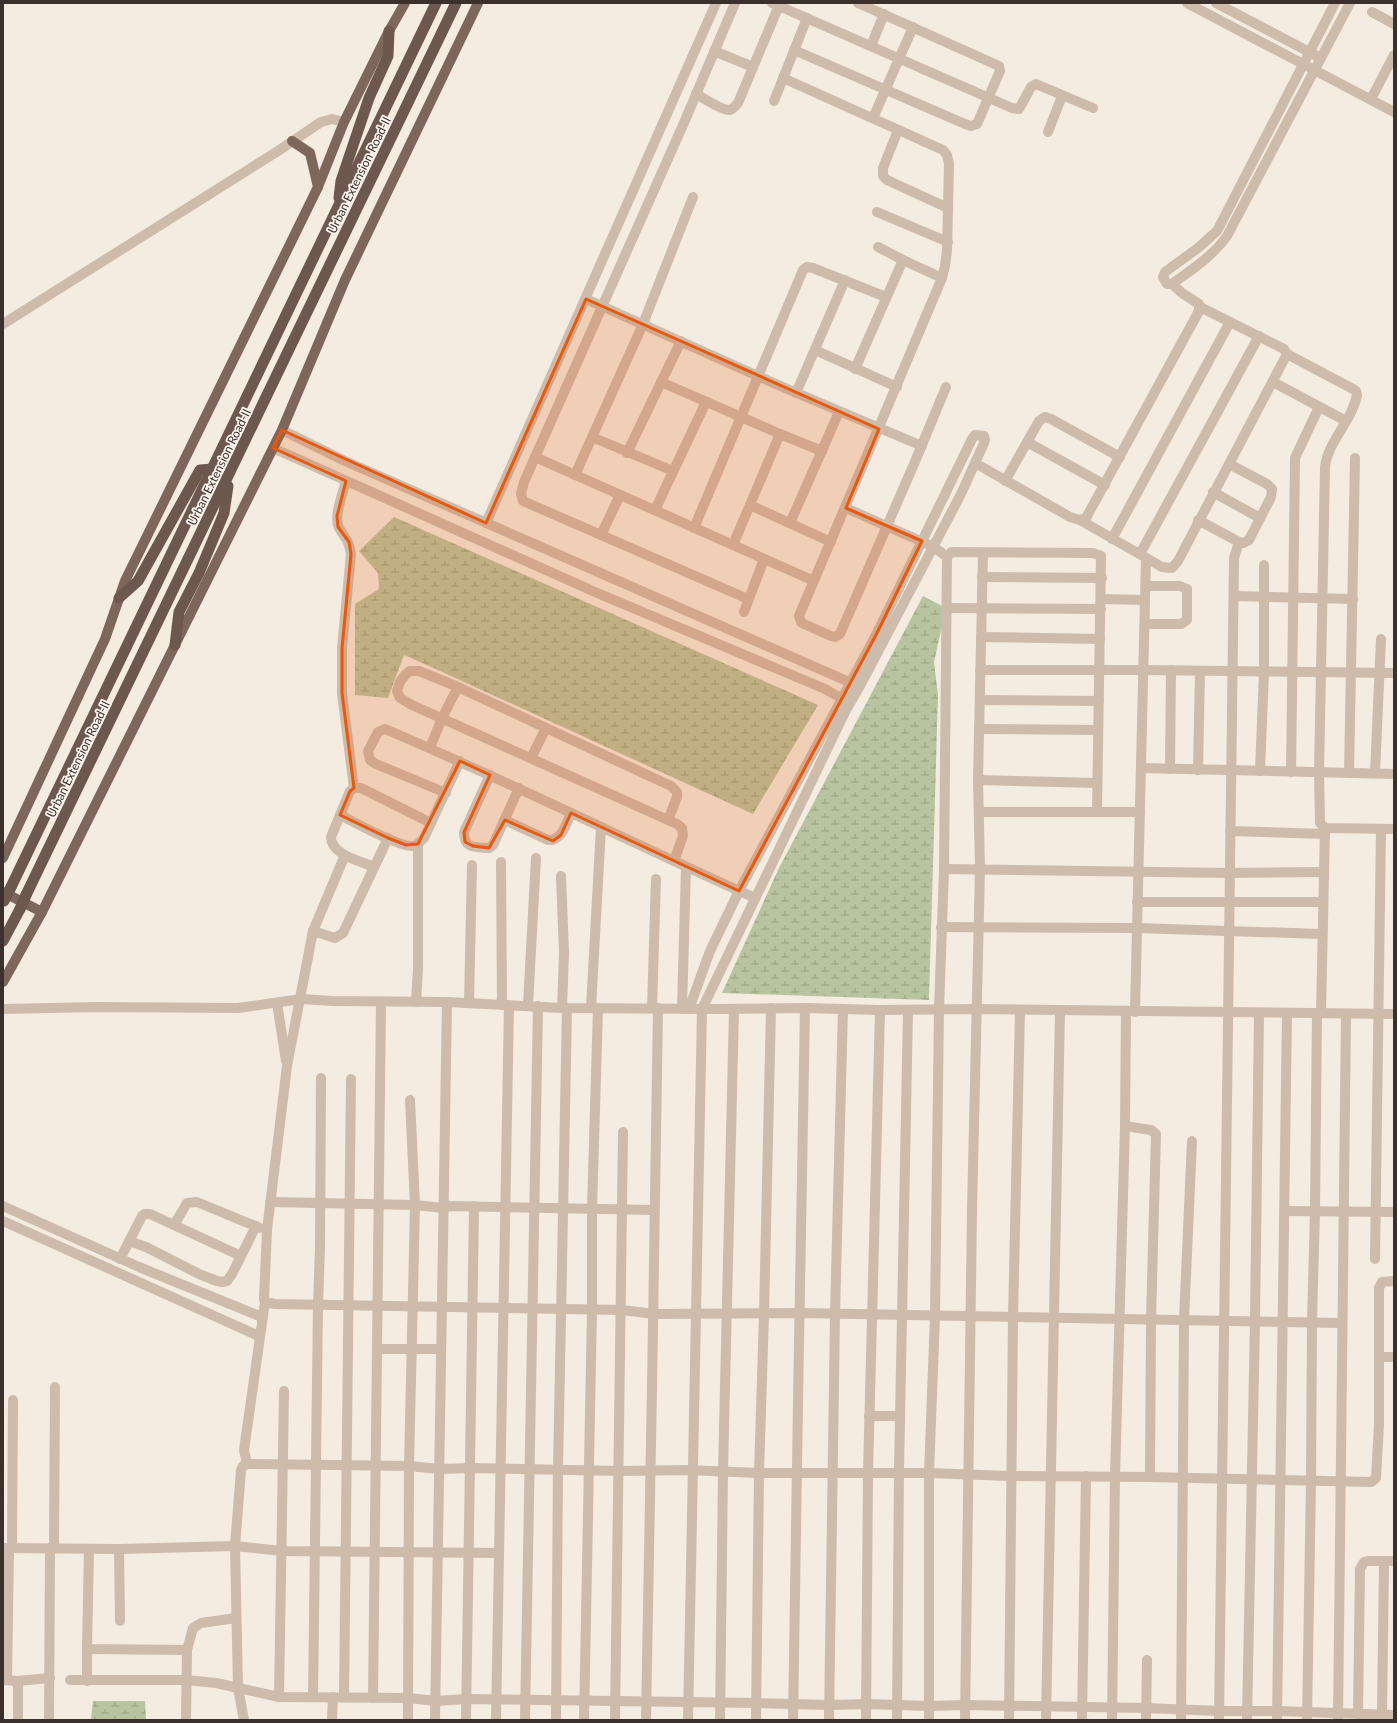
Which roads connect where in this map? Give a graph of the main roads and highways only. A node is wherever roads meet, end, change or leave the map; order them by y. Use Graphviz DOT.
graph roads {
  1 [pos="405,3"];
  2 [pos="436,3"];
  3 [pos="456,3"];
  4 [pos="478,3"];
  5 [pos="389,31"];
  6 [pos="292,141"];
  7 [pos="318,187"];
  8 [pos="339,205"];
  9 [pos="213,468"];
  10 [pos="230,473"];
  11 [pos="119,598"];
  12 [pos="175,645"];
  13 [pos="3,858"];
  14 [pos="5,896"];
  15 [pos="42,912"];
  16 [pos="3,941"];
  17 [pos="3,982"];
  1 -- 5 [label="main road"];
  2 -- 8 [label="highway, Urban Extension Road-II"];
  3 -- 10 [label="highway, Urban Extension Road-II"];
  4 -- 12 [label="main road"];
  5 -- 7 [label="main road"];
  5 -- 8 [label="highway"];
  6 -- 7 [label="main road"];
  7 -- 11 [label="main road"];
  8 -- 9 [label="highway, Urban Extension Road-II"];
  9 -- 11 [label="highway"];
  9 -- 14 [label="highway, Urban Extension Road-II"];
  10 -- 12 [label="highway"];
  10 -- 16 [label="highway, Urban Extension Road-II, bridge"];
  11 -- 13 [label="main road"];
  12 -- 15 [label="main road"];
  14 -- 15 [label="main road"];
  15 -- 17 [label="main road"];
}
